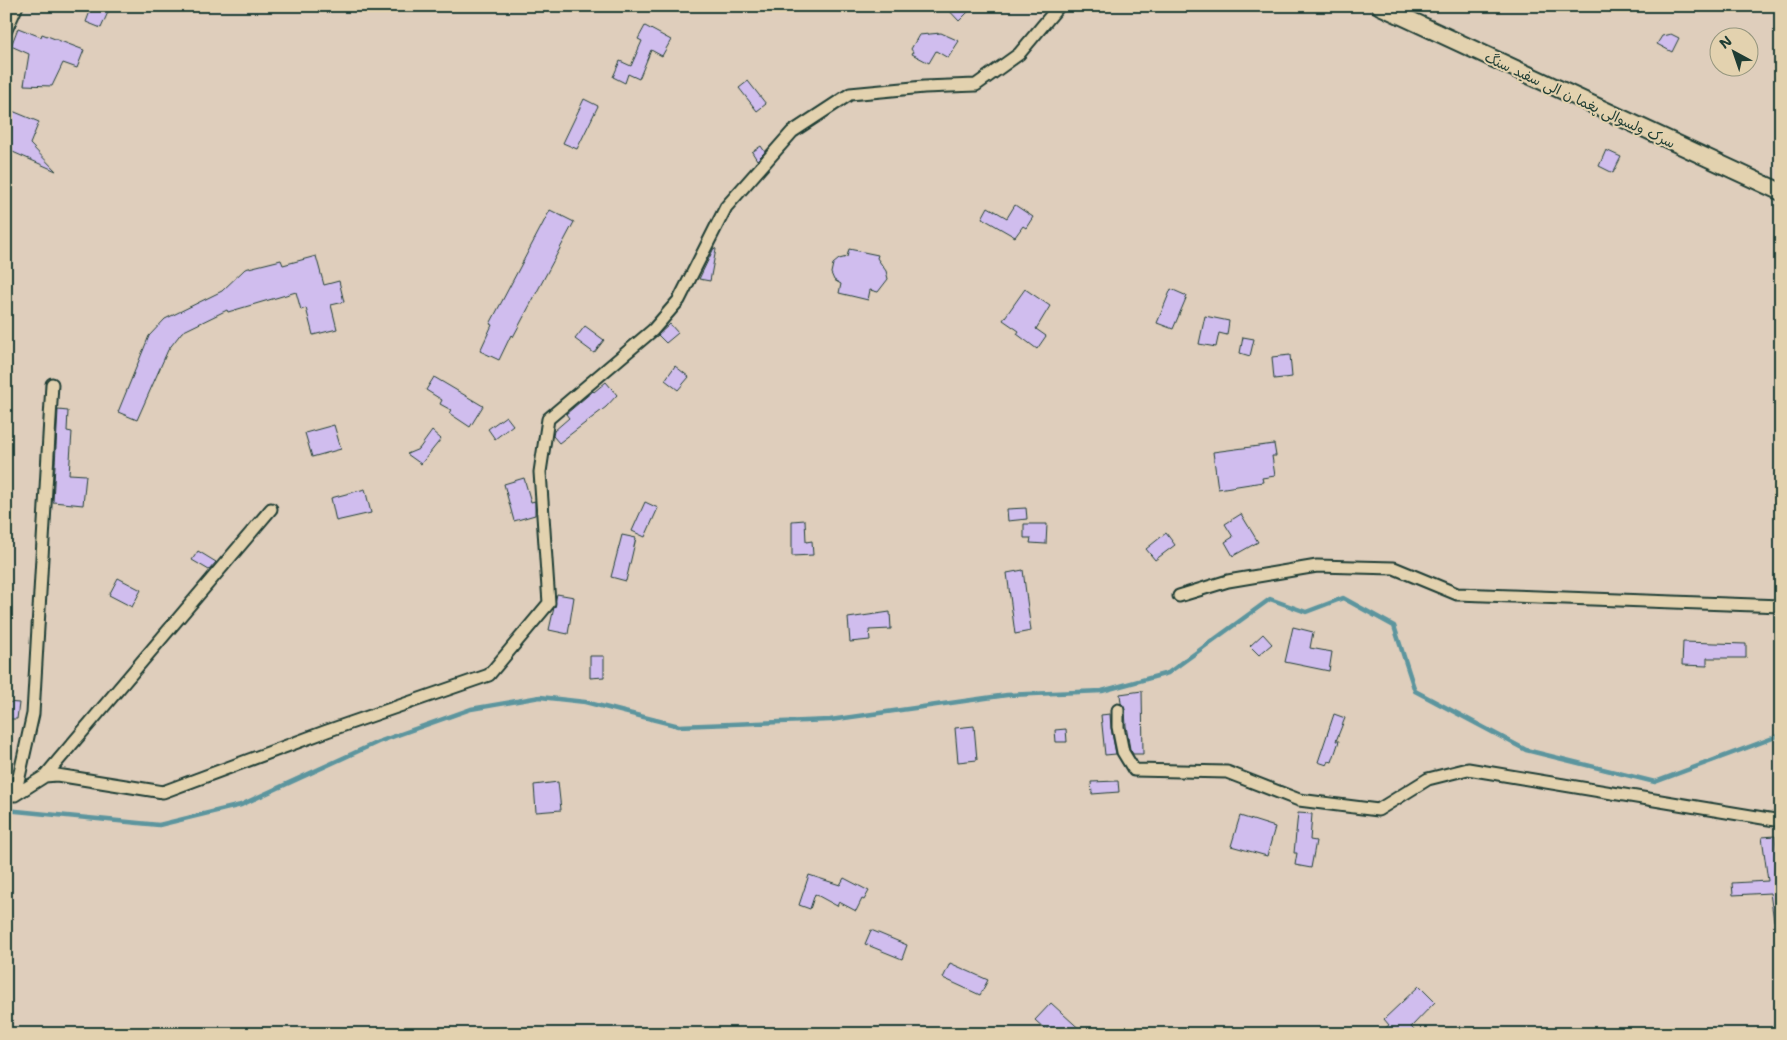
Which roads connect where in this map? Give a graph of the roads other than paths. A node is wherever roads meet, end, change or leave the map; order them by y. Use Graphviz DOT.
graph roads {
  1 [pos="16,6"];
  2 [pos="1059,6"];
  3 [pos="1380,6"];
  4 [pos="6,30"];
  5 [pos="1781,192"];
  6 [pos="52,384"];
  7 [pos="272,509"];
  8 [pos="1179,596"];
  9 [pos="1781,606"];
  10 [pos="1118,710"];
  11 [pos="44,776"];
  12 [pos="10,795"];
  13 [pos="1781,821"];
  1 -- 4 [label="street"];
  2 -- 11 [label="street"];
  3 -- 5 [label="main road, سرک ولسوالی پغما ن الی سفید سنگ"];
  6 -- 12 [label="street"];
  7 -- 11 [label="street"];
  8 -- 9 [label="street"];
  10 -- 13 [label="street"];
  11 -- 12 [label="street"];
}
